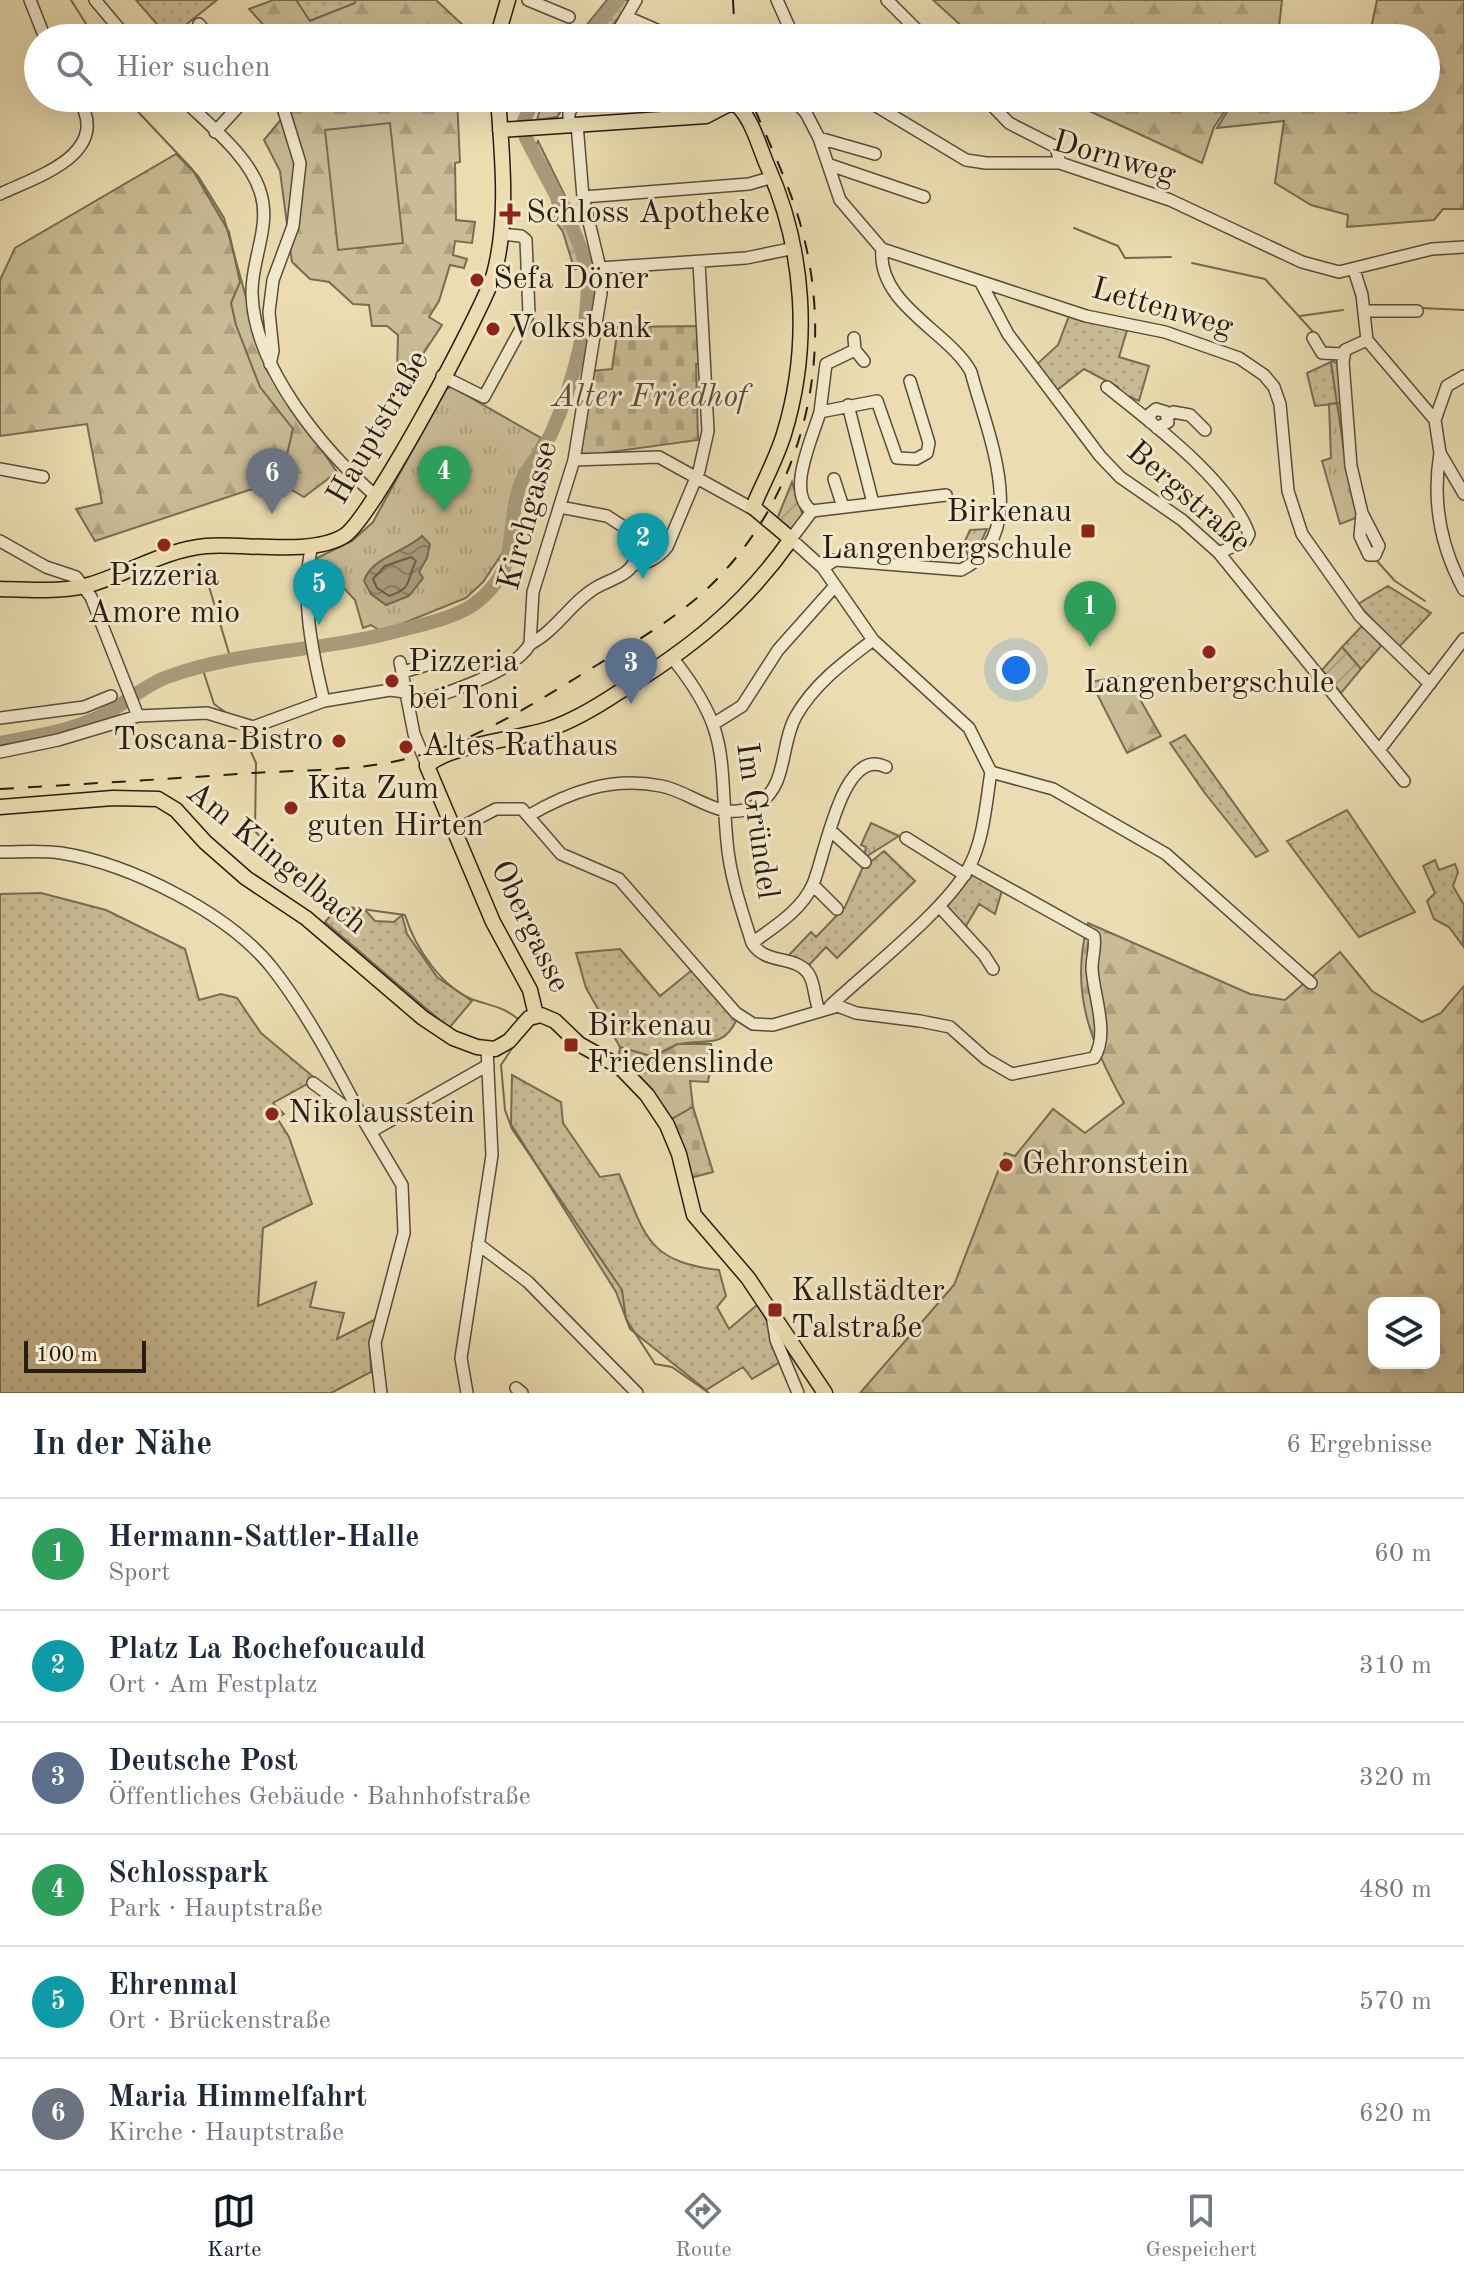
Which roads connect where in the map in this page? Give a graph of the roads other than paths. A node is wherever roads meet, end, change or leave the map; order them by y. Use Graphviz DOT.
graph roads {
  1 [pos="30,0"];
  2 [pos="95,0"];
  3 [pos="508,0"];
  4 [pos="528,0"];
  5 [pos="636,0"];
  6 [pos="777,0"];
  7 [pos="887,0"];
  8 [pos="569,17"];
  9 [pos="627,17"];
  10 [pos="39,24"];
  11 [pos="115,24"];
  12 [pos="501,24"];
  13 [pos="623,24"];
  14 [pos="643,24"];
  15 [pos="788,24"];
  16 [pos="911,24"];
  17 [pos="85,112"];
  18 [pos="196,112"];
  19 [pos="233,112"];
  20 [pos="284,112"];
  21 [pos="499,112"];
  22 [pos="570,112"];
  23 [pos="712,112"];
  24 [pos="743,112"];
  25 [pos="805,112"];
  26 [pos="885,112"];
  27 [pos="998,112"];
  28 [pos="573,124"];
  29 [pos="500,130"];
  30 [pos="215,132"];
  31 [pos="819,138"];
  32 [pos="875,154"];
  33 [pos="1060,163"];
  34 [pos="830,165"];
  35 [pos="773,177"];
  36 [pos="0,194"];
  37 [pos="583,197"];
  38 [pos="924,197"];
  39 [pos="500,234"];
  40 [pos="1464,247"];
  41 [pos="795,248"];
  42 [pos="882,249"];
  43 [pos="699,262"];
  44 [pos="600,268"];
  45 [pos="1354,270"];
  46 [pos="981,283"];
  47 [pos="1364,311"];
  48 [pos="1417,311"];
  49 [pos="1313,338"];
  50 [pos="1367,340"];
  51 [pos="1343,354"];
  52 [pos="864,361"];
  53 [pos="270,365"];
  54 [pos="442,376"];
  55 [pos="1464,376"];
  56 [pos="910,381"];
  57 [pos="1107,387"];
  58 [pos="848,405"];
  59 [pos="820,412"];
  60 [pos="1435,420"];
  61 [pos="1154,425"];
  62 [pos="1205,430"];
  63 [pos="1440,453"];
  64 [pos="574,460"];
  65 [pos="0,469"];
  66 [pos="698,475"];
  67 [pos="43,477"];
  68 [pos="834,479"];
  69 [pos="1464,494"];
  70 [pos="946,495"];
  71 [pos="377,497"];
  72 [pos="873,503"];
  73 [pos="560,507"];
  74 [pos="843,507"];
  75 [pos="753,509"];
  76 [pos="812,511"];
  77 [pos="1362,513"];
  78 [pos="627,529"];
  79 [pos="791,539"];
  80 [pos="0,541"];
  81 [pos="312,545"];
  82 [pos="1219,553"];
  83 [pos="823,568"];
  84 [pos="83,586"];
  85 [pos="835,586"];
  86 [pos="0,589"];
  87 [pos="1464,590"];
  88 [pos="1464,639"];
  89 [pos="873,640"];
  90 [pos="530,644"];
  91 [pos="674,660"];
  92 [pos="430,664"];
  93 [pos="1430,684"];
  94 [pos="405,692"];
  95 [pos="111,696"];
  96 [pos="324,701"];
  97 [pos="410,705"];
  98 [pos="136,711"];
  99 [pos="0,718"];
  100 [pos="715,723"];
  101 [pos="1380,749"];
  102 [pos="0,752"];
  103 [pos="427,765"];
  104 [pos="886,767"];
  105 [pos="991,772"];
  106 [pos="1404,781"];
  107 [pos="0,807"];
  108 [pos="726,811"];
  109 [pos="528,816"];
  110 [pos="830,830"];
  111 [pos="452,832"];
  112 [pos="906,838"];
  113 [pos="0,852"];
  114 [pos="865,862"];
  115 [pos="967,871"];
  116 [pos="813,885"];
  117 [pos="939,906"];
  118 [pos="837,909"];
  119 [pos="752,943"];
  120 [pos="993,969"];
  121 [pos="1311,983"];
  122 [pos="824,1008"];
  123 [pos="526,1021"];
  124 [pos="487,1049"];
  125 [pos="488,1065"];
  126 [pos="313,1083"];
  127 [pos="368,1126"];
  128 [pos="478,1244"];
  129 [pos="772,1315"];
  130 [pos="381,1393"];
  131 [pos="467,1393"];
  132 [pos="637,1393"];
  133 [pos="798,1393"];
  134 [pos="825,1393"];
  1 -- 10 [label="street"];
  2 -- 11 [label="street"];
  3 -- 12 [label="main road"];
  4 -- 8 [label="street"];
  5 -- 9 [label="street"];
  6 -- 15 [label="street"];
  7 -- 16 [label="street"];
  9 -- 13 [label="street"];
  9 -- 14 [label="street"];
  17 -- 36 [label="street"];
  18 -- 30 [label="street"];
  19 -- 30 [label="street"];
  20 -- 53 [label="street"];
  21 -- 29 [label="main road, Hauptstraße"];
  22 -- 28 [label="street"];
  23 -- 28 [label="main road"];
  24 -- 35 [label="main road"];
  25 -- 31 [label="street"];
  26 -- 33 [label="street, Dornweg"];
  27 -- 33 [label="street"];
  28 -- 29 [label="main road"];
  28 -- 37 [label="street, Kirchgasse"];
  29 -- 39 [label="main road, Hauptstraße"];
  30 -- 53 [label="street"];
  31 -- 32 [label="street"];
  31 -- 34 [label="street"];
  33 -- 45 [label="street, Dornweg"];
  34 -- 38 [label="street"];
  34 -- 42 [label="street"];
  35 -- 37 [label="street"];
  35 -- 41 [label="main road"];
  37 -- 44 [label="street, Kirchgasse"];
  39 -- 54 [label="main road, Hauptstraße"];
  39 -- 54 [label="street"];
  40 -- 45 [label="street"];
  41 -- 43 [label="street"];
  41 -- 75 [label="main road"];
  42 -- 46 [label="street, Lettenweg"];
  42 -- 83 [label="street"];
  43 -- 44 [label="street"];
  43 -- 66 [label="street"];
  44 -- 64 [label="street, Kirchgasse"];
  45 -- 47 [label="street"];
  46 -- 82 [label="street, Bergstraße"];
  46 -- 93 [label="street, Lettenweg"];
  47 -- 48 [label="street"];
  47 -- 50 [label="street"];
  49 -- 51 [label="street"];
  50 -- 51 [label="street"];
  50 -- 60 [label="street"];
  51 -- 77 [label="street"];
  52 -- 59 [label="street"];
  53 -- 71 [label="street"];
  54 -- 71 [label="main road, Hauptstraße"];
  55 -- 60 [label="street"];
  56 -- 58 [label="street"];
  57 -- 61 [label="street"];
  58 -- 59 [label="street"];
  58 -- 72 [label="street"];
  59 -- 76 [label="street"];
  60 -- 63 [label="street"];
  61 -- 62 [label="street"];
  61 -- 82 [label="street"];
  63 -- 69 [label="street"];
  63 -- 87 [label="street"];
  64 -- 66 [label="street"];
  64 -- 73 [label="street, Kirchgasse"];
  65 -- 67 [label="street"];
  66 -- 75 [label="street"];
  66 -- 90 [label="street"];
  68 -- 74 [label="street"];
  70 -- 72 [label="street"];
  71 -- 81 [label="main road, Hauptstraße"];
  72 -- 74 [label="street"];
  73 -- 78 [label="street"];
  73 -- 90 [label="street, Kirchgasse"];
  74 -- 76 [label="street"];
  75 -- 79 [label="main road"];
  76 -- 79 [label="street"];
  79 -- 83 [label="street"];
  79 -- 91 [label="main road"];
  80 -- 84 [label="street"];
  81 -- 84 [label="main road, Hauptstraße"];
  81 -- 96 [label="street"];
  82 -- 101 [label="street, Bergstraße"];
  83 -- 85 [label="street"];
  84 -- 86 [label="main road, Hauptstraße"];
  84 -- 98 [label="street"];
  85 -- 89 [label="street"];
  85 -- 100 [label="street"];
  88 -- 93 [label="street"];
  89 -- 105 [label="street"];
  89 -- 108 [label="street"];
  90 -- 97 [label="street"];
  91 -- 100 [label="street, Im Gründel"];
  91 -- 103 [label="main road"];
  92 -- 94 [label="street, Obergasse"];
  93 -- 101 [label="street"];
  94 -- 96 [label="street"];
  94 -- 97 [label="street, Obergasse"];
  95 -- 99 [label="street"];
  96 -- 98 [label="street"];
  97 -- 103 [label="street, Obergasse"];
  98 -- 102 [label="street"];
  100 -- 108 [label="street, Im Gründel"];
  101 -- 106 [label="street, Bergstraße"];
  103 -- 111 [label="main road, Obergasse"];
  104 -- 110 [label="street"];
  105 -- 115 [label="street"];
  105 -- 121 [label="street"];
  107 -- 124 [label="main road, Am Klingelbach"];
  108 -- 109 [label="street"];
  108 -- 119 [label="street, Im Gründel"];
  109 -- 111 [label="street"];
  109 -- 122 [label="street"];
  110 -- 114 [label="street"];
  110 -- 116 [label="street"];
  111 -- 123 [label="main road, Obergasse"];
  112 -- 115 [label="street"];
  113 -- 127 [label="street"];
  115 -- 117 [label="street"];
  115 -- 122 [label="street"];
  116 -- 118 [label="street"];
  116 -- 119 [label="street"];
  117 -- 120 [label="street"];
  117 -- 122 [label="street"];
  119 -- 122 [label="street, Im Gründel"];
  123 -- 124 [label="main road"];
  123 -- 129 [label="main road, Obergasse"];
  124 -- 125 [label="street"];
  125 -- 127 [label="street"];
  125 -- 128 [label="street"];
  126 -- 127 [label="street"];
  127 -- 130 [label="street"];
  128 -- 131 [label="street"];
  128 -- 132 [label="street"];
  129 -- 133 [label="street"];
  129 -- 134 [label="main road"];
}
